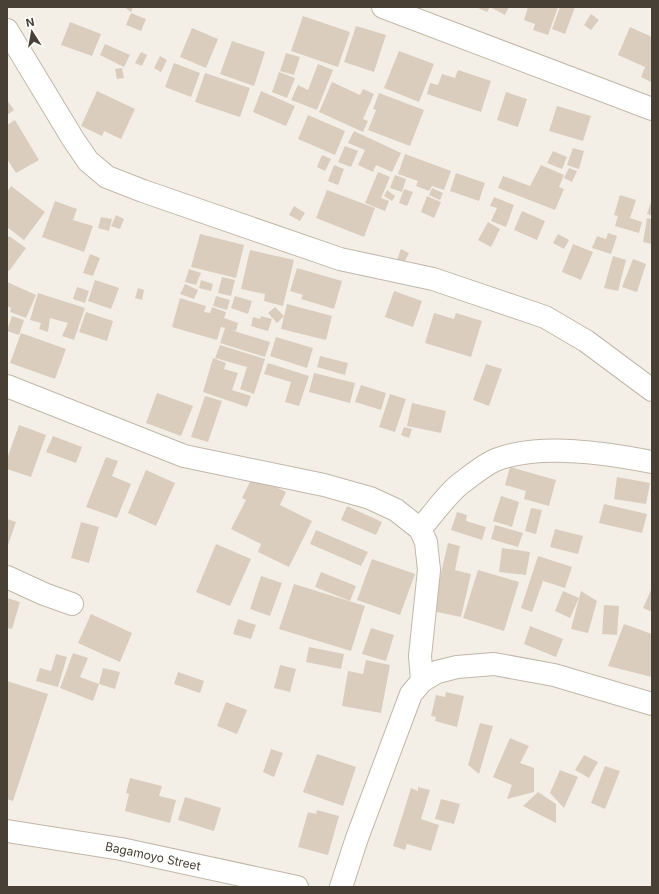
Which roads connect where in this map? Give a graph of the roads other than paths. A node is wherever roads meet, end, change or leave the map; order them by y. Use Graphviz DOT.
graph roads {
  1 [pos="383,7"];
  2 [pos="7,30"];
  3 [pos="652,109"];
  4 [pos="7,386"];
  5 [pos="652,390"];
  6 [pos="652,462"];
  7 [pos="420,530"];
  8 [pos="7,576"];
  9 [pos="72,604"];
  10 [pos="422,681"];
  11 [pos="652,704"];
  12 [pos="8,836"];
  13 [pos="297,887"];
  14 [pos="341,887"];
  1 -- 3 [label="street"];
  2 -- 5 [label="street"];
  4 -- 7 [label="street"];
  6 -- 7 [label="street"];
  7 -- 10 [label="street"];
  8 -- 9 [label="street"];
  10 -- 11 [label="street"];
  10 -- 14 [label="street"];
  12 -- 13 [label="street, Bagamoyo Street"];
}
